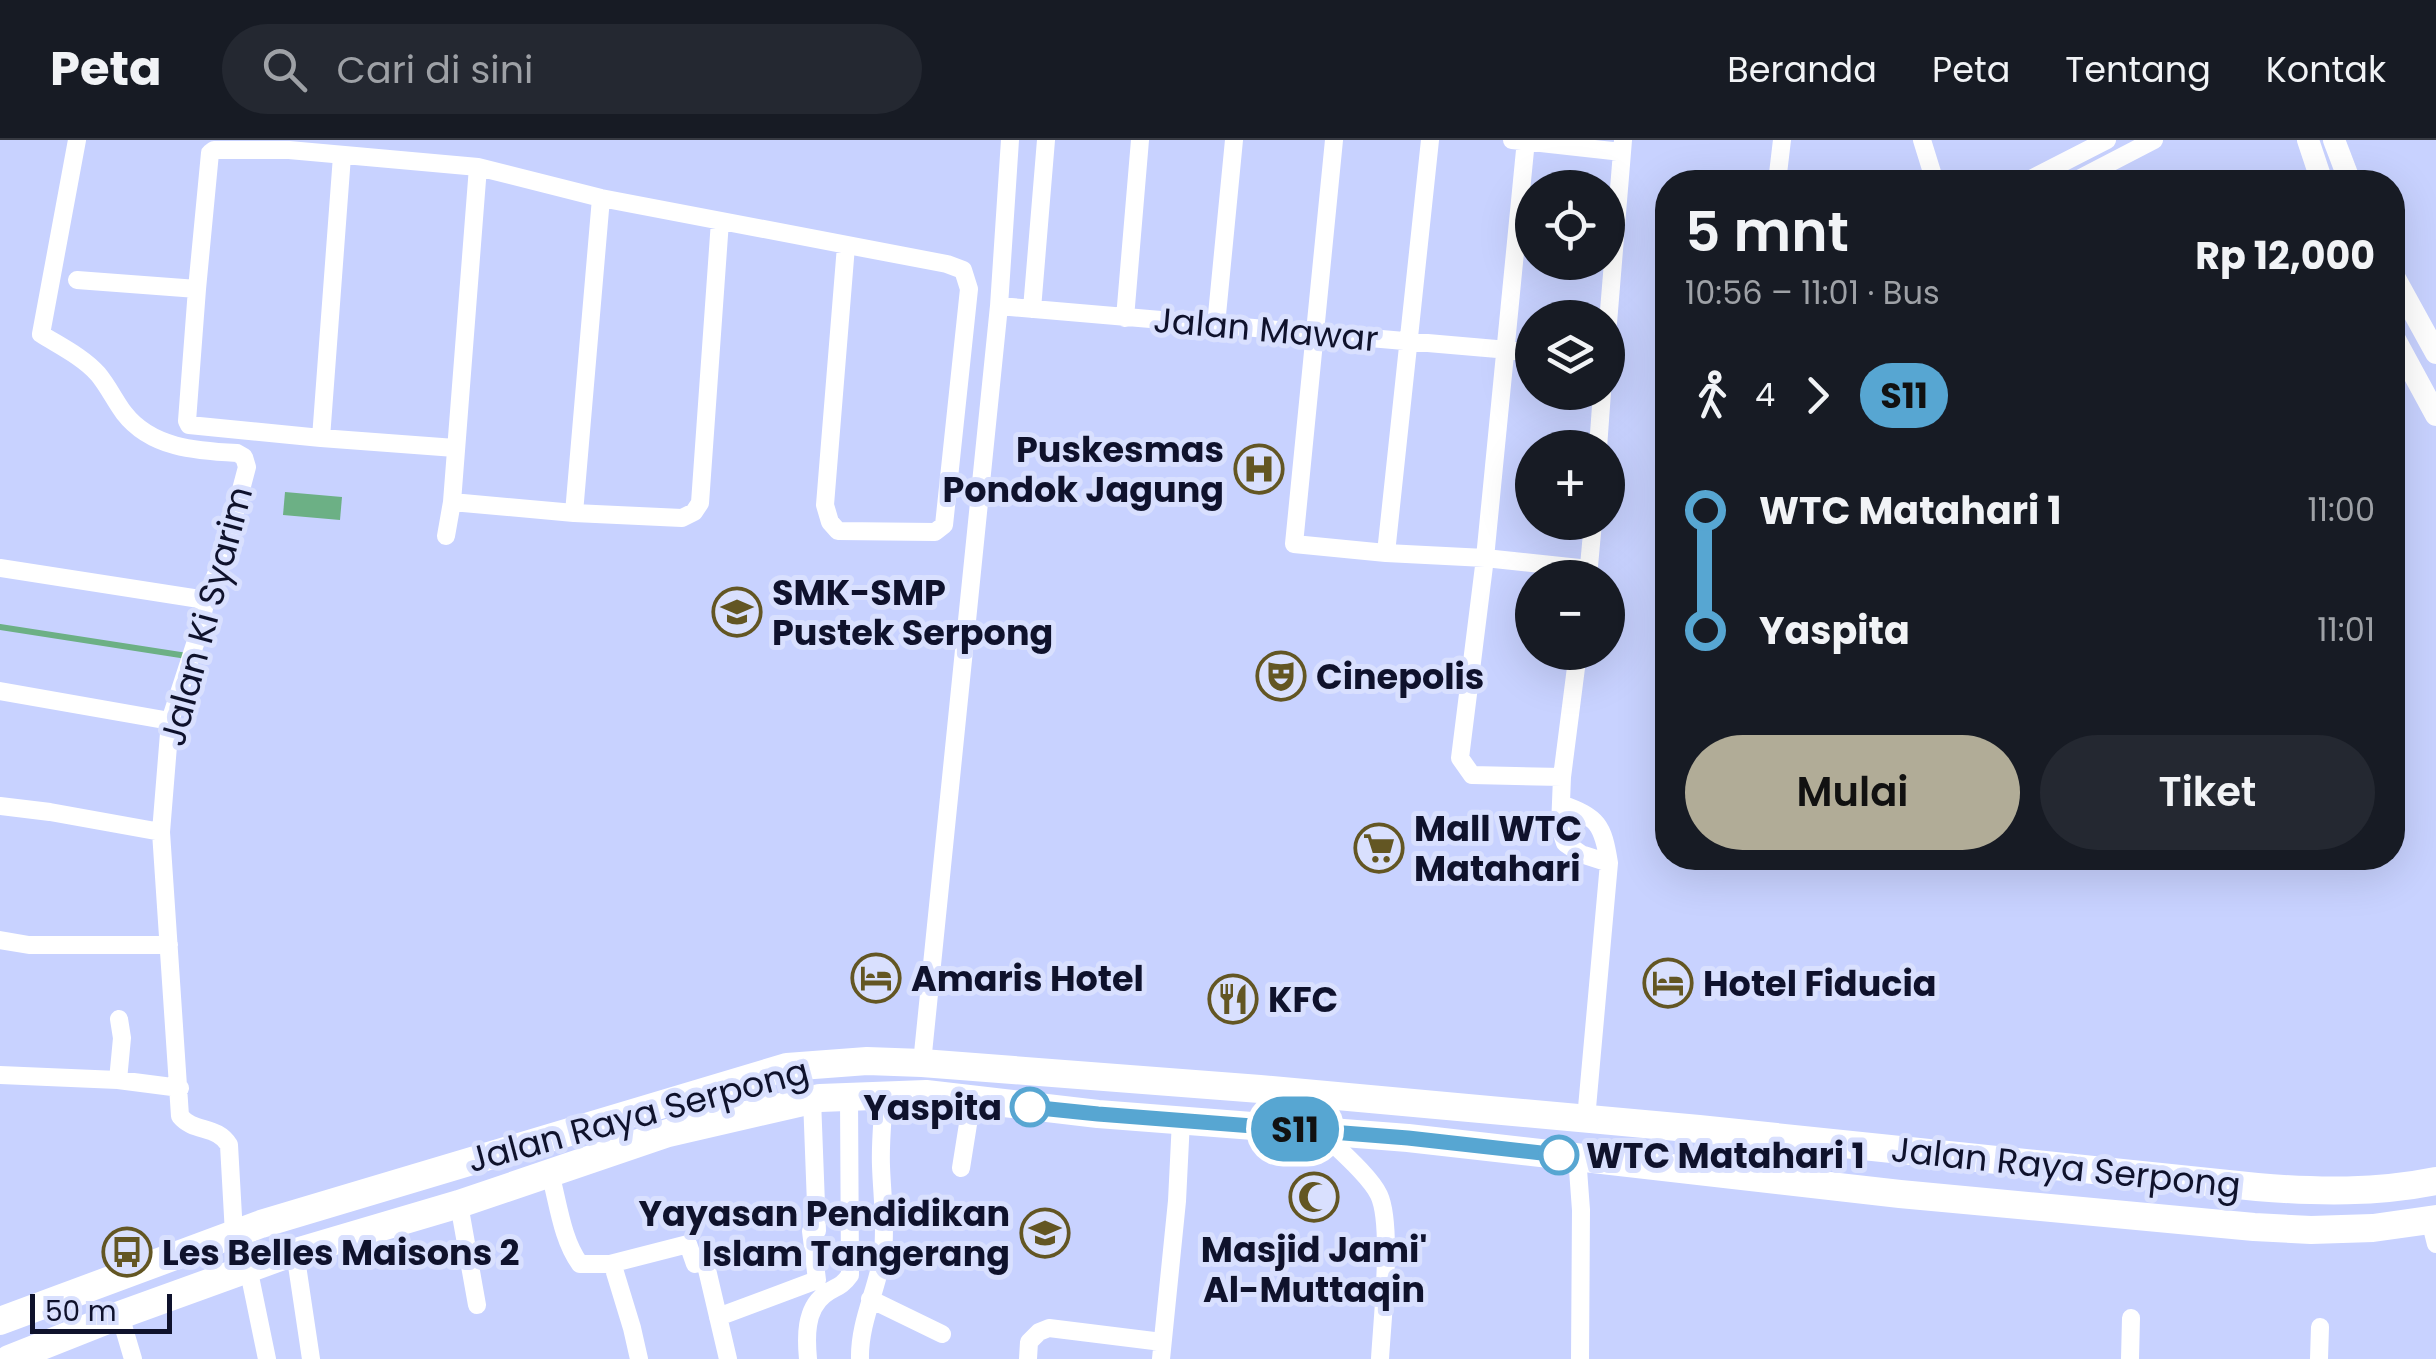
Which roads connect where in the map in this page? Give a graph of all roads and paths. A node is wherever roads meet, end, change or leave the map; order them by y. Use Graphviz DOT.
graph roads {
  1 [pos="77,140"];
  2 [pos="1010,140"];
  3 [pos="1046,140"];
  4 [pos="1140,140"];
  5 [pos="1234,140"];
  6 [pos="1334,140"];
  7 [pos="1430,140"];
  8 [pos="1521,140"];
  9 [pos="1782,140"];
  10 [pos="1922,140"];
  11 [pos="2107,140"];
  12 [pos="2154,140"];
  13 [pos="2308,140"];
  14 [pos="2334,140"];
  15 [pos="289,145"];
  16 [pos="1622,146"];
  17 [pos="342,156"];
  18 [pos="478,167"];
  19 [pos="1778,170"];
  20 [pos="1931,170"];
  21 [pos="2049,170"];
  22 [pos="2096,170"];
  23 [pos="2318,170"];
  24 [pos="2345,170"];
  25 [pos="601,198"];
  26 [pos="720,222"];
  27 [pos="846,246"];
  28 [pos="77,280"];
  29 [pos="197,289"];
  30 [pos="2405,297"];
  31 [pos="1610,300"];
  32 [pos="999,306"];
  33 [pos="1032,309"];
  34 [pos="1124,318"];
  35 [pos="1216,325"];
  36 [pos="1315,334"];
  37 [pos="1408,341"];
  38 [pos="1505,350"];
  39 [pos="1515,351"];
  40 [pos="2436,353"];
  41 [pos="2405,358"];
  42 [pos="2436,415"];
  43 [pos="320,438"];
  44 [pos="455,448"];
  45 [pos="452,502"];
  46 [pos="574,513"];
  47 [pos="446,536"];
  48 [pos="1386,553"];
  49 [pos="1484,558"];
  50 [pos="1515,562"];
  51 [pos="0,568"];
  52 [pos="206,600"];
  53 [pos="1576,670"];
  54 [pos="0,691"];
  55 [pos="170,721"];
  56 [pos="1562,778"];
  57 [pos="1561,804"];
  58 [pos="0,806"];
  59 [pos="161,832"];
  60 [pos="1609,863"];
  61 [pos="0,940"];
  62 [pos="169,945"];
  63 [pos="119,1020"];
  64 [pos="922,1063"];
  65 [pos="0,1074"];
  66 [pos="1064,1075"];
  67 [pos="118,1080"];
  68 [pos="180,1088"];
  69 [pos="884,1095"];
  70 [pos="849,1096"];
  71 [pos="812,1099"];
  72 [pos="972,1099"];
  73 [pos="1060,1110"];
  74 [pos="1586,1119"];
  75 [pos="1180,1120"];
  76 [pos="1321,1132"];
  77 [pos="1967,1155"];
  78 [pos="1577,1156"];
  79 [pos="961,1168"];
  80 [pos="550,1173"];
  81 [pos="2436,1181"];
  82 [pos="354,1196"];
  83 [pos="1962,1198"];
  84 [pos="459,1204"];
  85 [pos="2434,1228"];
  86 [pos="362,1232"];
  87 [pos="234,1234"];
  88 [pos="289,1254"];
  89 [pos="610,1264"];
  90 [pos="248,1268"];
  91 [pos="870,1299"];
  92 [pos="477,1305"];
  93 [pos="120,1315"];
  94 [pos="718,1316"];
  95 [pos="2132,1318"];
  96 [pos="0,1321"];
  97 [pos="2320,1328"];
  98 [pos="942,1334"];
  99 [pos="1162,1350"];
  100 [pos="9,1359"];
  101 [pos="133,1359"];
  102 [pos="267,1359"];
  103 [pos="299,1359"];
  104 [pos="311,1359"];
  105 [pos="639,1359"];
  106 [pos="728,1359"];
  107 [pos="808,1359"];
  108 [pos="860,1359"];
  109 [pos="1028,1359"];
  110 [pos="1380,1359"];
  111 [pos="1580,1359"];
  112 [pos="2130,1359"];
  113 [pos="2319,1359"];
  1 -- 52 [label="street, Jalan Ki Syarim"];
  2 -- 32 [label="street"];
  3 -- 33 [label="street"];
  4 -- 34 [label="street"];
  5 -- 35 [label="street"];
  6 -- 36 [label="street"];
  7 -- 37 [label="street"];
  8 -- 16 [label="street"];
  8 -- 38 [label="street"];
  9 -- 19 [label="street"];
  10 -- 20 [label="street"];
  11 -- 21 [label="street"];
  12 -- 22 [label="street"];
  13 -- 23 [label="street"];
  14 -- 24 [label="street"];
  15 -- 17 [label="street"];
  15 -- 29 [label="street"];
  16 -- 31 [label="street"];
  17 -- 18 [label="street"];
  17 -- 43 [label="street"];
  18 -- 25 [label="street"];
  18 -- 44 [label="street"];
  25 -- 26 [label="street"];
  25 -- 46 [label="street"];
  26 -- 27 [label="street"];
  26 -- 46 [label="street"];
  27 -- 27 [label="street"];
  28 -- 29 [label="street"];
  29 -- 43 [label="street"];
  30 -- 40 [label="street"];
  32 -- 33 [label="street, Jalan Mawar"];
  32 -- 64 [label="street"];
  33 -- 34 [label="street, Jalan Mawar"];
  34 -- 35 [label="street, Jalan Mawar"];
  35 -- 36 [label="street, Jalan Mawar"];
  36 -- 37 [label="street, Jalan Mawar"];
  36 -- 48 [label="street"];
  37 -- 38 [label="street, Jalan Mawar"];
  37 -- 48 [label="street"];
  38 -- 39 [label="street, Jalan Mawar"];
  38 -- 49 [label="street"];
  41 -- 42 [label="street"];
  43 -- 44 [label="street"];
  44 -- 45 [label="street"];
  45 -- 46 [label="street"];
  45 -- 47 [label="street"];
  48 -- 49 [label="street"];
  49 -- 50 [label="street"];
  49 -- 56 [label="street"];
  51 -- 52 [label="street"];
  52 -- 55 [label="street, Jalan Ki Syarim"];
  53 -- 56 [label="street"];
  54 -- 55 [label="street"];
  55 -- 59 [label="street, Jalan Ki Syarim"];
  56 -- 57 [label="street"];
  57 -- 60 [label="street"];
  57 -- 60 [label="street"];
  58 -- 59 [label="street"];
  59 -- 62 [label="street, Jalan Ki Syarim"];
  60 -- 74 [label="street"];
  61 -- 62 [label="street"];
  62 -- 68 [label="street, Jalan Ki Syarim"];
  63 -- 67 [label="street"];
  64 -- 66 [label="main road, Jalan Raya Serpong"];
  64 -- 82 [label="main road, Jalan Raya Serpong"];
  65 -- 67 [label="street"];
  66 -- 73 [label="main road"];
  66 -- 74 [label="main road, Jalan Raya Serpong"];
  67 -- 68 [label="street"];
  68 -- 87 [label="street, Jalan Ki Syarim"];
  69 -- 70 [label="main road, Jalan Raya Serpong"];
  69 -- 72 [label="main road, Jalan Raya Serpong"];
  69 -- 91 [label="street"];
  70 -- 71 [label="main road, Jalan Raya Serpong"];
  70 -- 107 [label="street"];
  71 -- 80 [label="main road, Jalan Raya Serpong"];
  71 -- 94 [label="street"];
  72 -- 73 [label="main road, Jalan Raya Serpong"];
  72 -- 79 [label="street"];
  73 -- 75 [label="main road, Jalan Raya Serpong"];
  74 -- 77 [label="main road, Jalan Raya Serpong"];
  75 -- 76 [label="main road, Jalan Raya Serpong"];
  75 -- 99 [label="street"];
  76 -- 78 [label="main road, Jalan Raya Serpong"];
  76 -- 110 [label="street"];
  77 -- 81 [label="main road, Jalan Raya Serpong"];
  77 -- 83 [label="main road"];
  78 -- 83 [label="main road, Jalan Raya Serpong"];
  78 -- 111 [label="street"];
  80 -- 84 [label="main road, Jalan Raya Serpong"];
  80 -- 89 [label="street"];
  82 -- 86 [label="main road"];
  82 -- 87 [label="main road, Jalan Raya Serpong"];
  83 -- 85 [label="main road, Jalan Raya Serpong"];
  84 -- 86 [label="main road, Jalan Raya Serpong"];
  84 -- 92 [label="street"];
  86 -- 88 [label="main road, Jalan Raya Serpong"];
  87 -- 96 [label="main road, Jalan Raya Serpong"];
  88 -- 90 [label="main road, Jalan Raya Serpong"];
  88 -- 103 [label="street"];
  88 -- 104 [label="street"];
  89 -- 94 [label="street"];
  89 -- 105 [label="street"];
  90 -- 93 [label="main road, Jalan Raya Serpong"];
  90 -- 102 [label="street"];
  91 -- 98 [label="street"];
  91 -- 108 [label="street"];
  93 -- 100 [label="main road, Jalan Raya Serpong"];
  93 -- 101 [label="street"];
  94 -- 106 [label="street"];
  95 -- 112 [label="street"];
  97 -- 113 [label="street"];
  99 -- 109 [label="street"];
}
